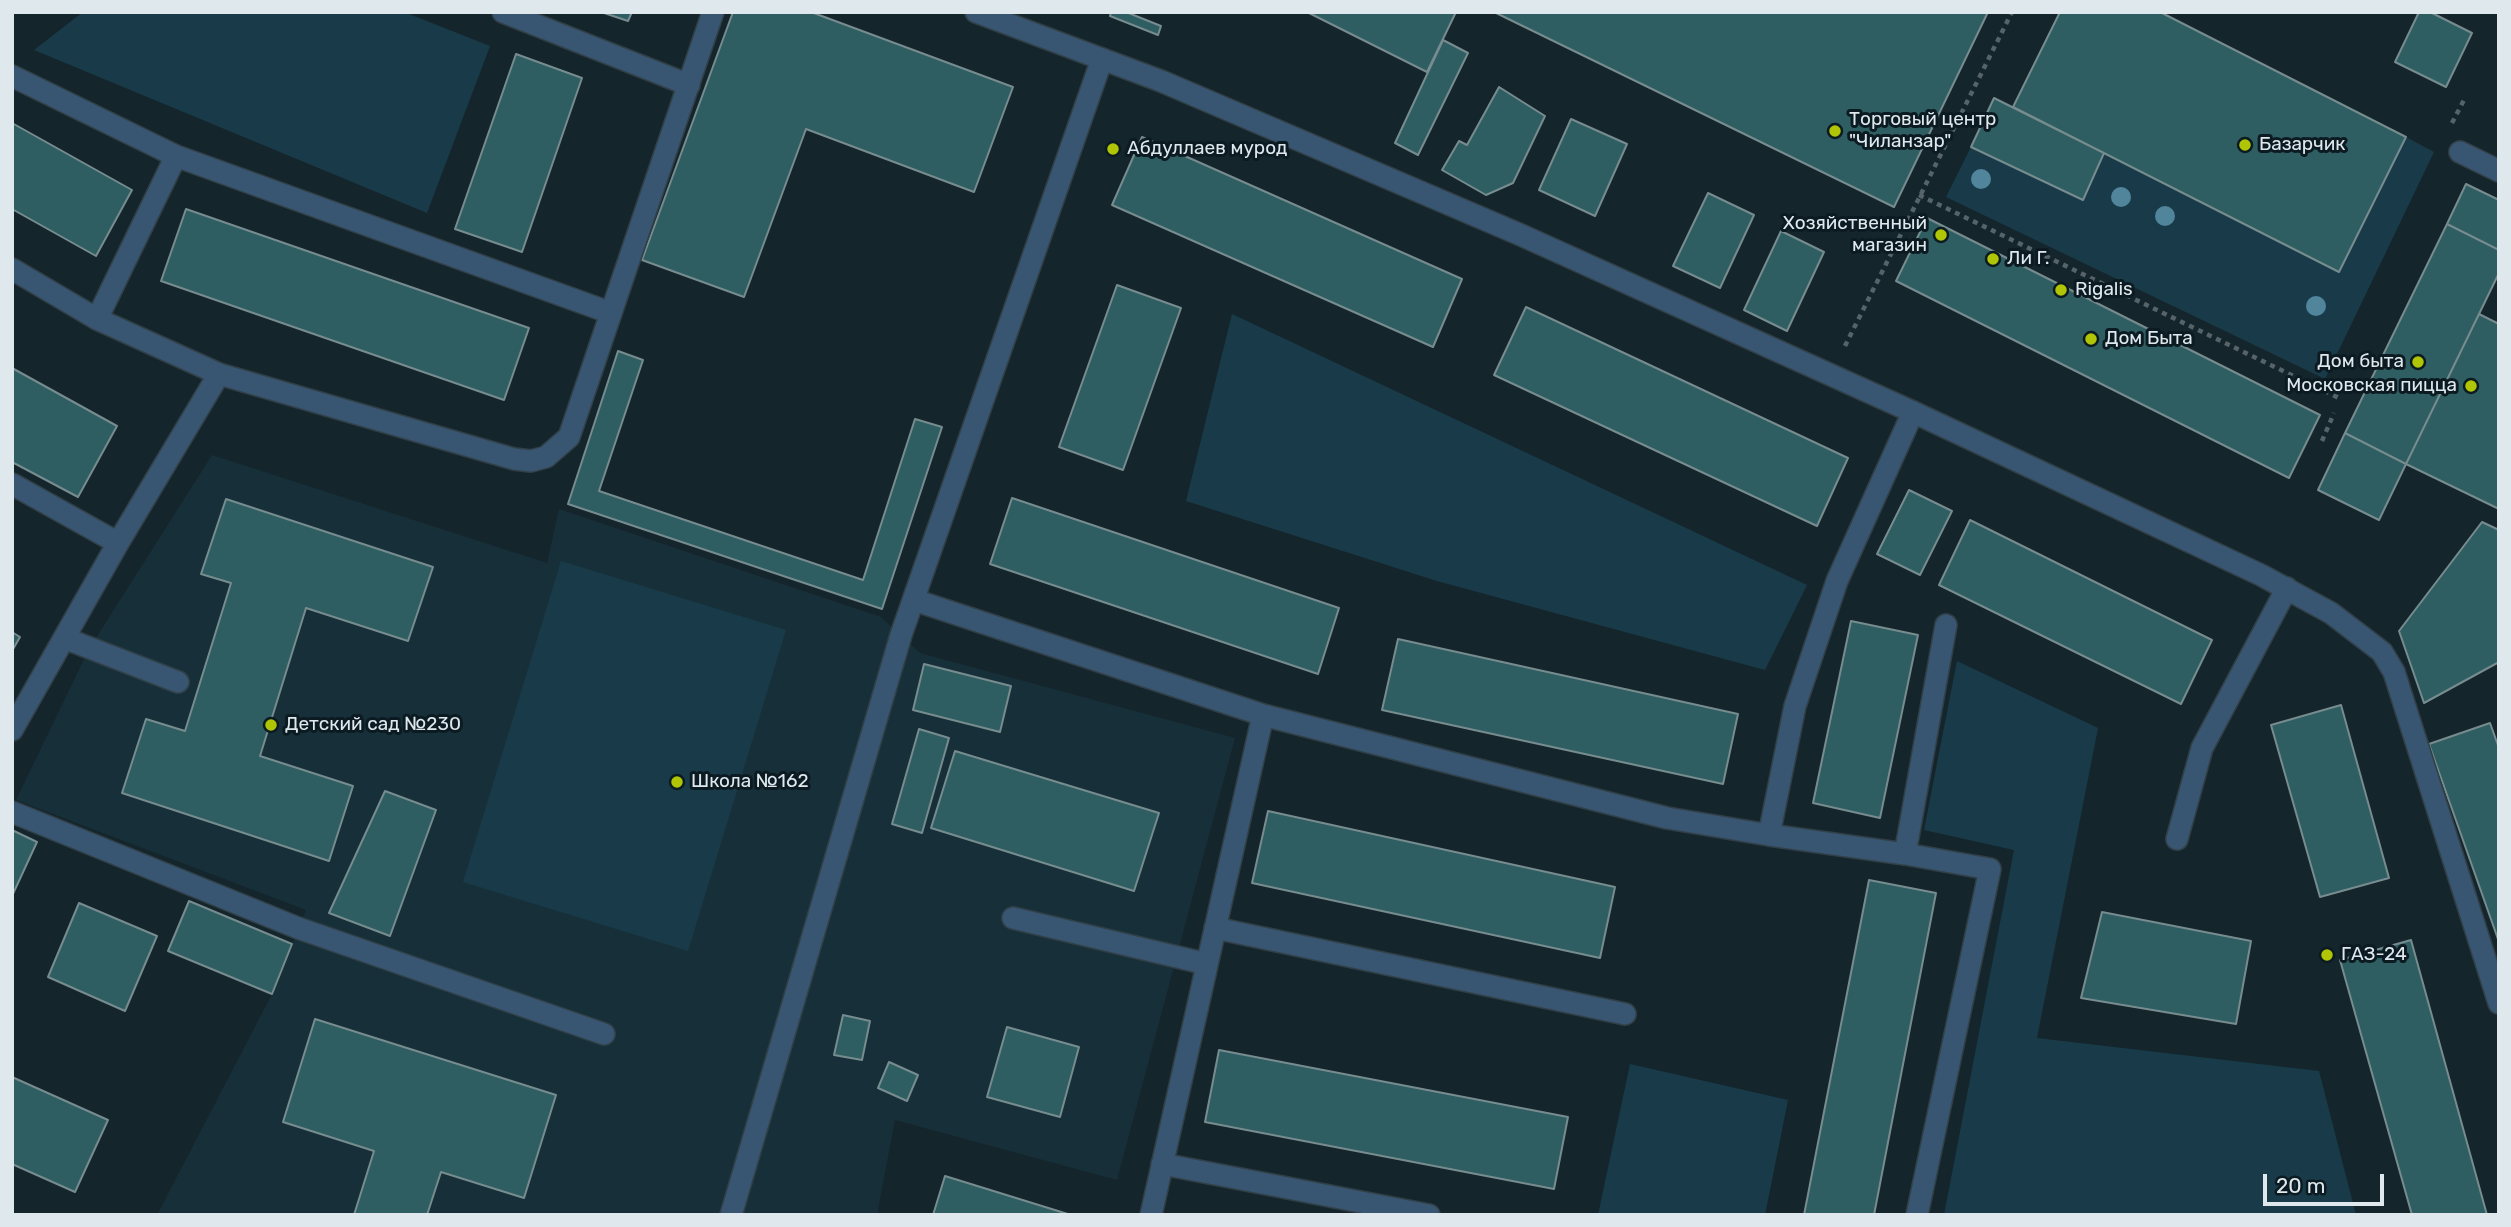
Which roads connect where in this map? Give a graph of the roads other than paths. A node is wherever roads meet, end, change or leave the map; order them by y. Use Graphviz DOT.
graph roads {
  1 [pos="503,12"];
  2 [pos="713,12"];
  3 [pos="976,12"];
  4 [pos="1005,17"];
  5 [pos="1102,59"];
  6 [pos="12,76"];
  7 [pos="689,85"];
  8 [pos="2460,152"];
  9 [pos="176,156"];
  10 [pos="2499,171"];
  11 [pos="12,269"];
  12 [pos="611,313"];
  13 [pos="97,318"];
  14 [pos="219,374"];
  15 [pos="1913,412"];
  16 [pos="12,484"];
  17 [pos="118,543"];
  18 [pos="2287,588"];
  19 [pos="914,600"];
  20 [pos="1946,625"];
  21 [pos="64,638"];
  22 [pos="178,682"];
  23 [pos="1263,715"];
  24 [pos="12,730"];
  25 [pos="12,812"];
  26 [pos="1769,835"];
  27 [pos="2177,839"];
  28 [pos="1905,854"];
  29 [pos="1013,918"];
  30 [pos="1215,928"];
  31 [pos="1207,964"];
  32 [pos="2499,1003"];
  33 [pos="1625,1014"];
  34 [pos="604,1034"];
  35 [pos="1163,1164"];
  36 [pos="731,1215"];
  37 [pos="1151,1215"];
  38 [pos="1429,1215"];
  39 [pos="1917,1215"];
  1 -- 7 [label="street"];
  2 -- 7 [label="street"];
  3 -- 4 [label="street"];
  4 -- 5 [label="street"];
  5 -- 15 [label="street"];
  5 -- 19 [label="street"];
  6 -- 9 [label="street"];
  7 -- 12 [label="street"];
  8 -- 10 [label="street"];
  9 -- 12 [label="street"];
  9 -- 13 [label="street"];
  11 -- 13 [label="street"];
  12 -- 14 [label="street"];
  13 -- 14 [label="street"];
  14 -- 17 [label="street"];
  15 -- 18 [label="street"];
  15 -- 26 [label="street"];
  16 -- 17 [label="street"];
  17 -- 21 [label="street"];
  18 -- 27 [label="street"];
  18 -- 32 [label="street"];
  19 -- 23 [label="street"];
  19 -- 36 [label="street"];
  20 -- 28 [label="street"];
  21 -- 22 [label="street"];
  21 -- 24 [label="street"];
  23 -- 26 [label="street"];
  23 -- 30 [label="street"];
  25 -- 34 [label="street"];
  26 -- 28 [label="street"];
  28 -- 39 [label="street"];
  29 -- 31 [label="street"];
  30 -- 31 [label="street"];
  30 -- 33 [label="street"];
  31 -- 35 [label="street"];
  35 -- 37 [label="street"];
  35 -- 38 [label="street"];
}
